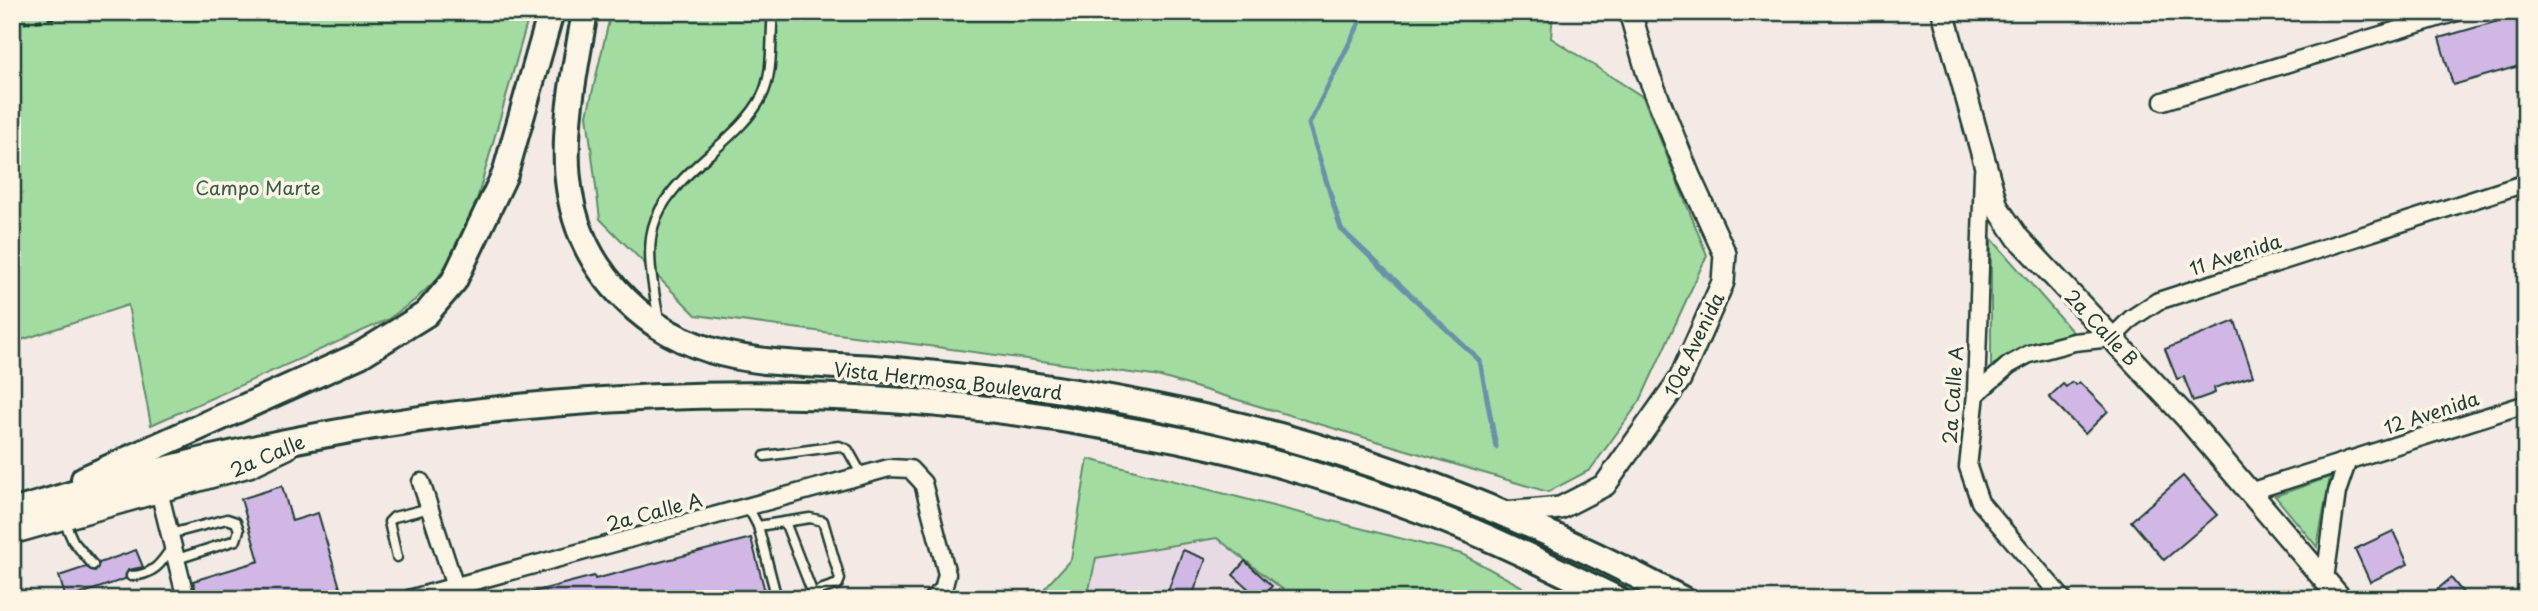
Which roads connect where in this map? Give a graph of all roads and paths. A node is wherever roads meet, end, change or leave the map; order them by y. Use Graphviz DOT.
graph roads {
  1 [pos="90,12"];
  2 [pos="551,12"];
  3 [pos="585,12"];
  4 [pos="773,12"];
  5 [pos="1630,12"];
  6 [pos="1943,12"];
  7 [pos="2457,12"];
  8 [pos="12,25"];
  9 [pos="2163,101"];
  10 [pos="1984,162"];
  11 [pos="2526,183"];
  12 [pos="660,327"];
  13 [pos="2112,338"];
  14 [pos="1976,394"];
  15 [pos="2526,404"];
  16 [pos="311,437"];
  17 [pos="765,456"];
  18 [pos="2348,460"];
  19 [pos="862,475"];
  20 [pos="421,482"];
  21 [pos="159,491"];
  22 [pos="2252,491"];
  23 [pos="748,507"];
  24 [pos="430,508"];
  25 [pos="1504,513"];
  26 [pos="14,518"];
  27 [pos="63,518"];
  28 [pos="785,522"];
  29 [pos="758,526"];
  30 [pos="173,546"];
  31 [pos="397,557"];
  32 [pos="93,565"];
  33 [pos="131,576"];
  34 [pos="2325,579"];
  35 [pos="457,592"];
  36 [pos="937,594"];
  37 [pos="813,596"];
  38 [pos="186,599"];
  39 [pos="409,599"];
  40 [pos="777,599"];
  41 [pos="1617,599"];
  42 [pos="1682,599"];
  43 [pos="2063,599"];
  44 [pos="2341,599"];
  1 -- 8 [label="path"];
  2 -- 26 [label="main road"];
  3 -- 12 [label="main road, Vista Hermosa Boulevard"];
  4 -- 12 [label="lane"];
  5 -- 25 [label="street, 10a Avenida"];
  6 -- 10 [label="street, 2a Calle B"];
  7 -- 9 [label="street"];
  10 -- 13 [label="street, 2a Calle B"];
  10 -- 14 [label="street, 2a Calle A"];
  11 -- 13 [label="street, 11 Avenida"];
  12 -- 25 [label="main road, Vista Hermosa Boulevard"];
  13 -- 14 [label="street"];
  13 -- 22 [label="street, 2a Calle B"];
  14 -- 43 [label="street, 2a Calle A"];
  15 -- 18 [label="street, 12 Avenida"];
  16 -- 21 [label="street, 2a Calle"];
  16 -- 26 [label="main road, 2a Calle"];
  16 -- 41 [label="main road, Vista Hermosa Boulevard"];
  17 -- 19 [label="lane"];
  18 -- 22 [label="street, 12 Avenida"];
  18 -- 34 [label="street"];
  19 -- 23 [label="street, 2a Calle A"];
  19 -- 36 [label="street, 2a Calle A"];
  20 -- 24 [label="street"];
  21 -- 27 [label="street, 2a Calle"];
  21 -- 30 [label="street"];
  22 -- 34 [label="street, 2a Calle B"];
  23 -- 29 [label="lane"];
  23 -- 35 [label="street, 2a Calle A"];
  24 -- 31 [label="lane"];
  24 -- 35 [label="street"];
  25 -- 42 [label="main road, Vista Hermosa Boulevard"];
  26 -- 27 [label="street, 2a Calle"];
  27 -- 32 [label="lane"];
  28 -- 29 [label="lane"];
  28 -- 37 [label="lane"];
  28 -- 37 [label="lane"];
  29 -- 40 [label="lane"];
  30 -- 30 [label="lane"];
  30 -- 33 [label="lane"];
  30 -- 38 [label="street"];
  34 -- 44 [label="street, 2a Calle B"];
  35 -- 39 [label="street, 2a Calle A"];
}
